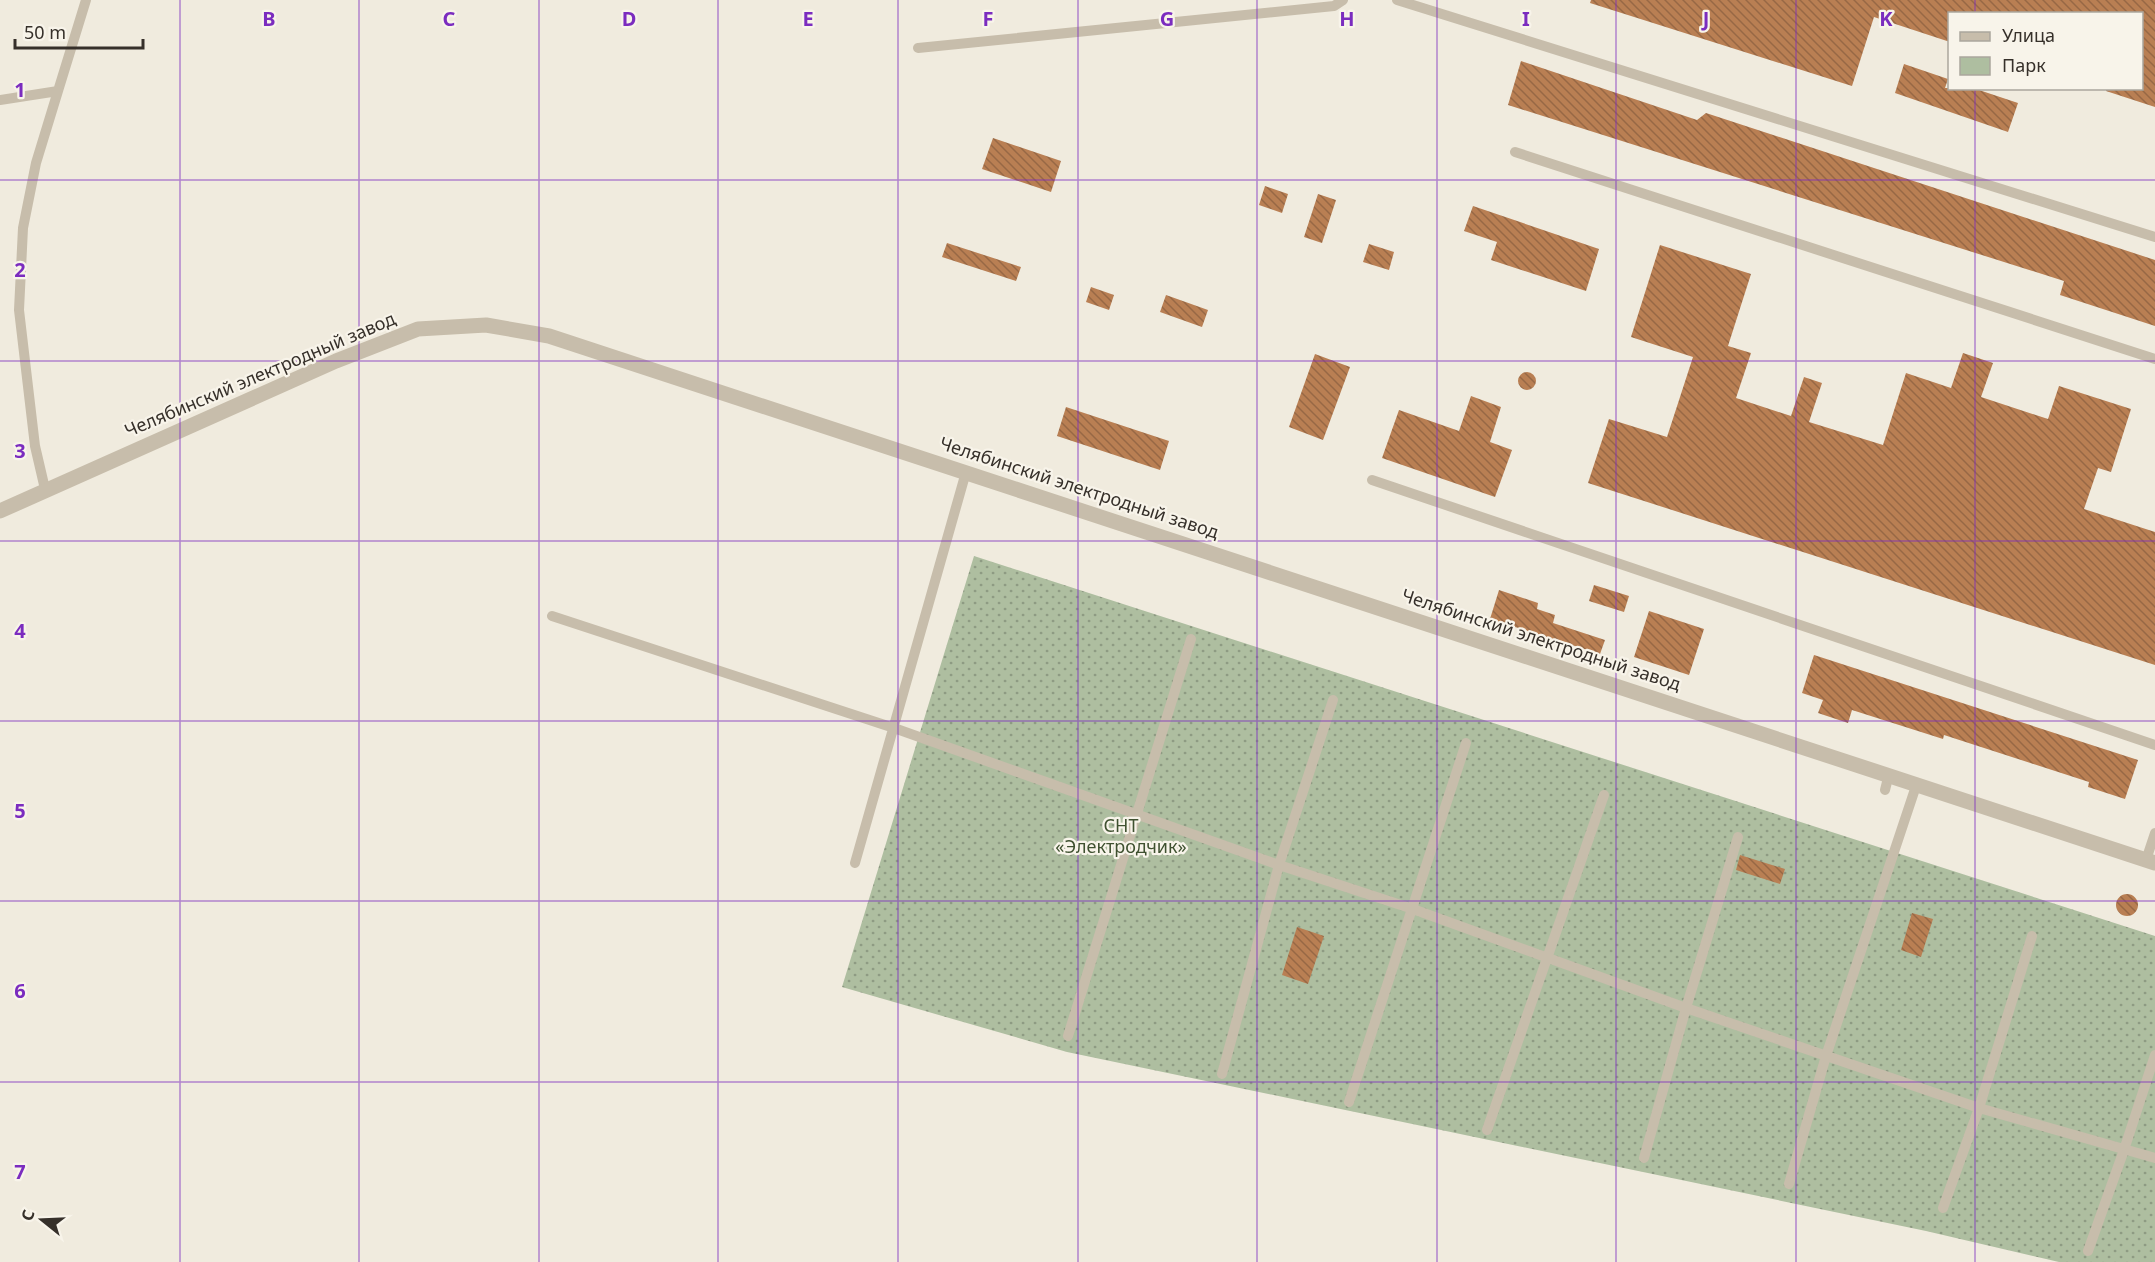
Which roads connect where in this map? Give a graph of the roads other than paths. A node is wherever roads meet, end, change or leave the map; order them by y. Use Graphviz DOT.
graph roads {
  1 [pos="86,0"];
  2 [pos="1343,0"];
  3 [pos="1397,0"];
  4 [pos="918,48"];
  5 [pos="58,91"];
  6 [pos="0,100"];
  7 [pos="1515,152"];
  8 [pos="2155,237"];
  9 [pos="2155,359"];
  10 [pos="966,472"];
  11 [pos="1372,480"];
  12 [pos="45,489"];
  13 [pos="0,511"];
  14 [pos="552,616"];
  15 [pos="1191,639"];
  16 [pos="1333,700"];
  17 [pos="894,728"];
  18 [pos="1466,743"];
  19 [pos="2155,745"];
  20 [pos="1889,774"];
  21 [pos="1917,783"];
  22 [pos="1885,790"];
  23 [pos="1604,795"];
  24 [pos="1137,815"];
  25 [pos="2155,832"];
  26 [pos="1738,837"];
  27 [pos="2151,861"];
  28 [pos="855,863"];
  29 [pos="1279,865"];
  30 [pos="1410,908"];
  31 [pos="2032,936"];
  32 [pos="1547,958"];
  33 [pos="1686,1008"];
  34 [pos="1068,1036"];
  35 [pos="2155,1054"];
  36 [pos="1826,1056"];
  37 [pos="1222,1074"];
  38 [pos="1349,1102"];
  39 [pos="1979,1108"];
  40 [pos="1487,1130"];
  41 [pos="2124,1150"];
  42 [pos="1644,1158"];
  43 [pos="2155,1158"];
  44 [pos="1789,1184"];
  45 [pos="1943,1208"];
  46 [pos="2088,1251"];
  1 -- 5 [label="lane"];
  2 -- 4 [label="lane"];
  3 -- 8 [label="lane"];
  5 -- 6 [label="lane"];
  5 -- 12 [label="lane"];
  7 -- 9 [label="lane"];
  10 -- 12 [label="street, Челябинский электродный завод"];
  10 -- 17 [label="lane"];
  10 -- 20 [label="street, Челябинский электродный завод"];
  11 -- 19 [label="lane"];
  12 -- 13 [label="street, Челябинский электродный завод"];
  14 -- 17 [label="lane"];
  15 -- 24 [label="lane"];
  16 -- 29 [label="lane"];
  17 -- 24 [label="lane"];
  17 -- 28 [label="lane"];
  18 -- 30 [label="lane"];
  20 -- 21 [label="street, Челябинский электродный завод"];
  20 -- 22 [label="lane"];
  21 -- 27 [label="street, Челябинский электродный завод"];
  21 -- 36 [label="lane"];
  23 -- 32 [label="lane"];
  24 -- 29 [label="lane"];
  24 -- 34 [label="lane"];
  25 -- 27 [label="lane"];
  26 -- 33 [label="lane"];
  29 -- 30 [label="lane"];
  29 -- 37 [label="lane"];
  30 -- 32 [label="lane"];
  30 -- 38 [label="lane"];
  31 -- 39 [label="lane"];
  32 -- 33 [label="lane"];
  32 -- 40 [label="lane"];
  33 -- 36 [label="lane"];
  33 -- 42 [label="lane"];
  35 -- 41 [label="lane"];
  36 -- 39 [label="lane"];
  36 -- 44 [label="lane"];
  39 -- 41 [label="lane"];
  39 -- 45 [label="lane"];
  41 -- 43 [label="lane"];
  41 -- 46 [label="lane"];
}
